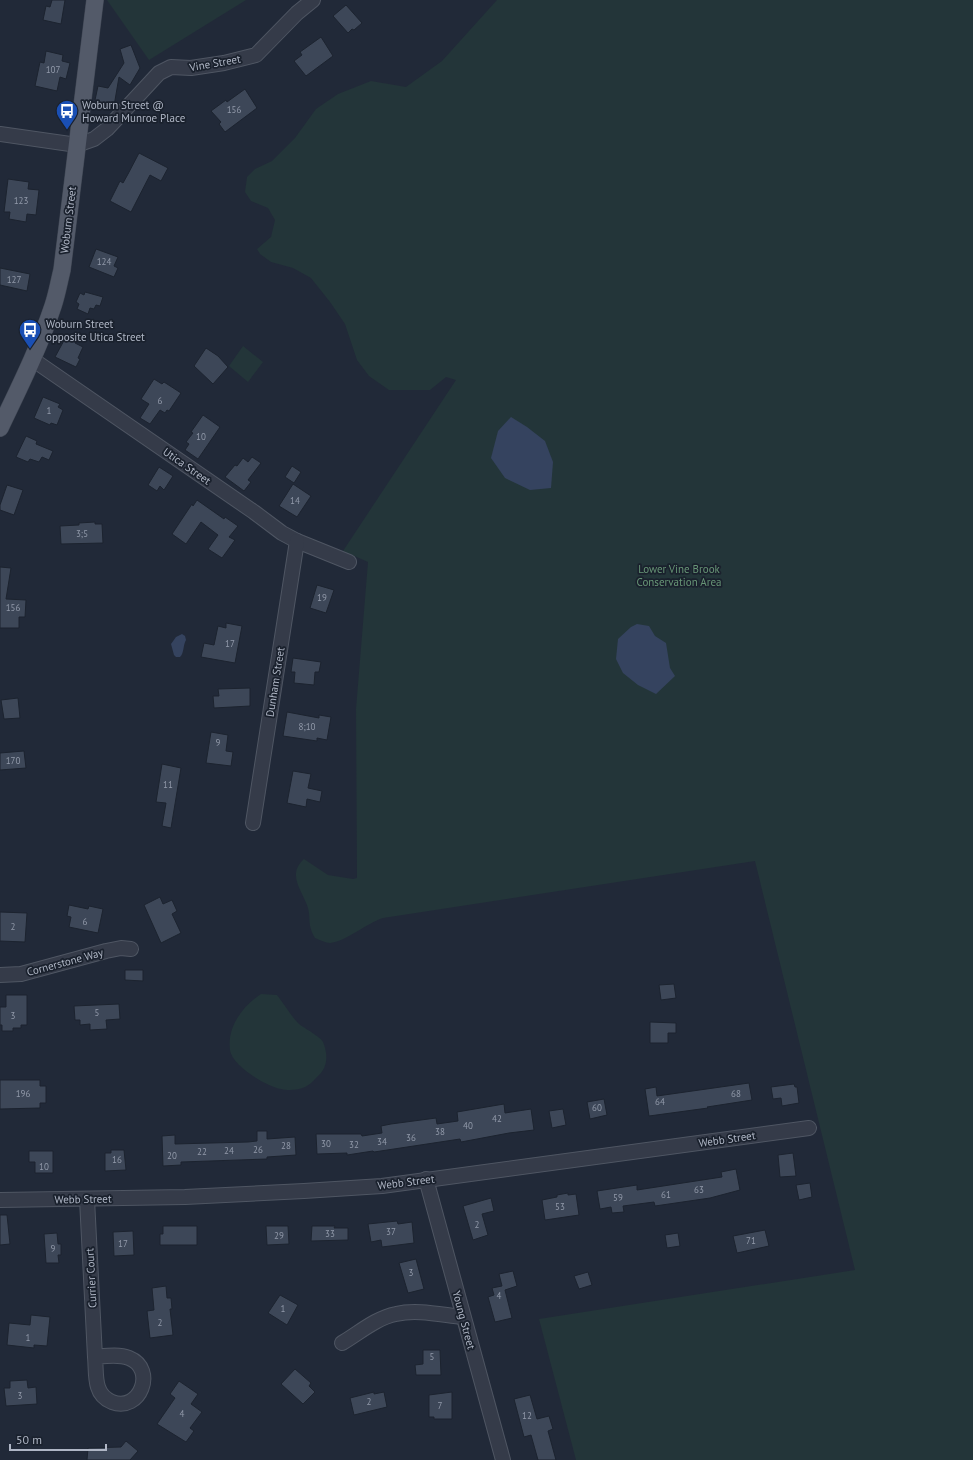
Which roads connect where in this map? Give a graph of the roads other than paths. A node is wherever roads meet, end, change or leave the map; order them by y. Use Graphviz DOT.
graph roads {
  1 [pos="95,0"];
  2 [pos="313,0"];
  3 [pos="0,134"];
  4 [pos="77,145"];
  5 [pos="32,359"];
  6 [pos="0,428"];
  7 [pos="297,541"];
  8 [pos="349,562"];
  9 [pos="253,824"];
  10 [pos="131,948"];
  11 [pos="0,975"];
  12 [pos="809,1128"];
  13 [pos="426,1179"];
  14 [pos="87,1199"];
  15 [pos="0,1200"];
  16 [pos="463,1317"];
  17 [pos="342,1343"];
  18 [pos="95,1357"];
  19 [pos="503,1460"];
  1 -- 4 [label="main road, Woburn Street"];
  2 -- 4 [label="street, Vine Street"];
  3 -- 4 [label="street"];
  4 -- 5 [label="main road, Woburn Street"];
  5 -- 6 [label="main road, Woburn Street"];
  5 -- 7 [label="street, Utica Street"];
  7 -- 8 [label="street, Utica Street"];
  7 -- 9 [label="street, Dunham Street"];
  10 -- 11 [label="street, Cornerstone Way"];
  12 -- 13 [label="street, Webb Street"];
  13 -- 14 [label="street, Webb Street"];
  13 -- 16 [label="street, Young Street"];
  14 -- 15 [label="street, Webb Street"];
  14 -- 18 [label="street, Currier Court"];
  16 -- 17 [label="street"];
  16 -- 19 [label="street, Young Street"];
}
